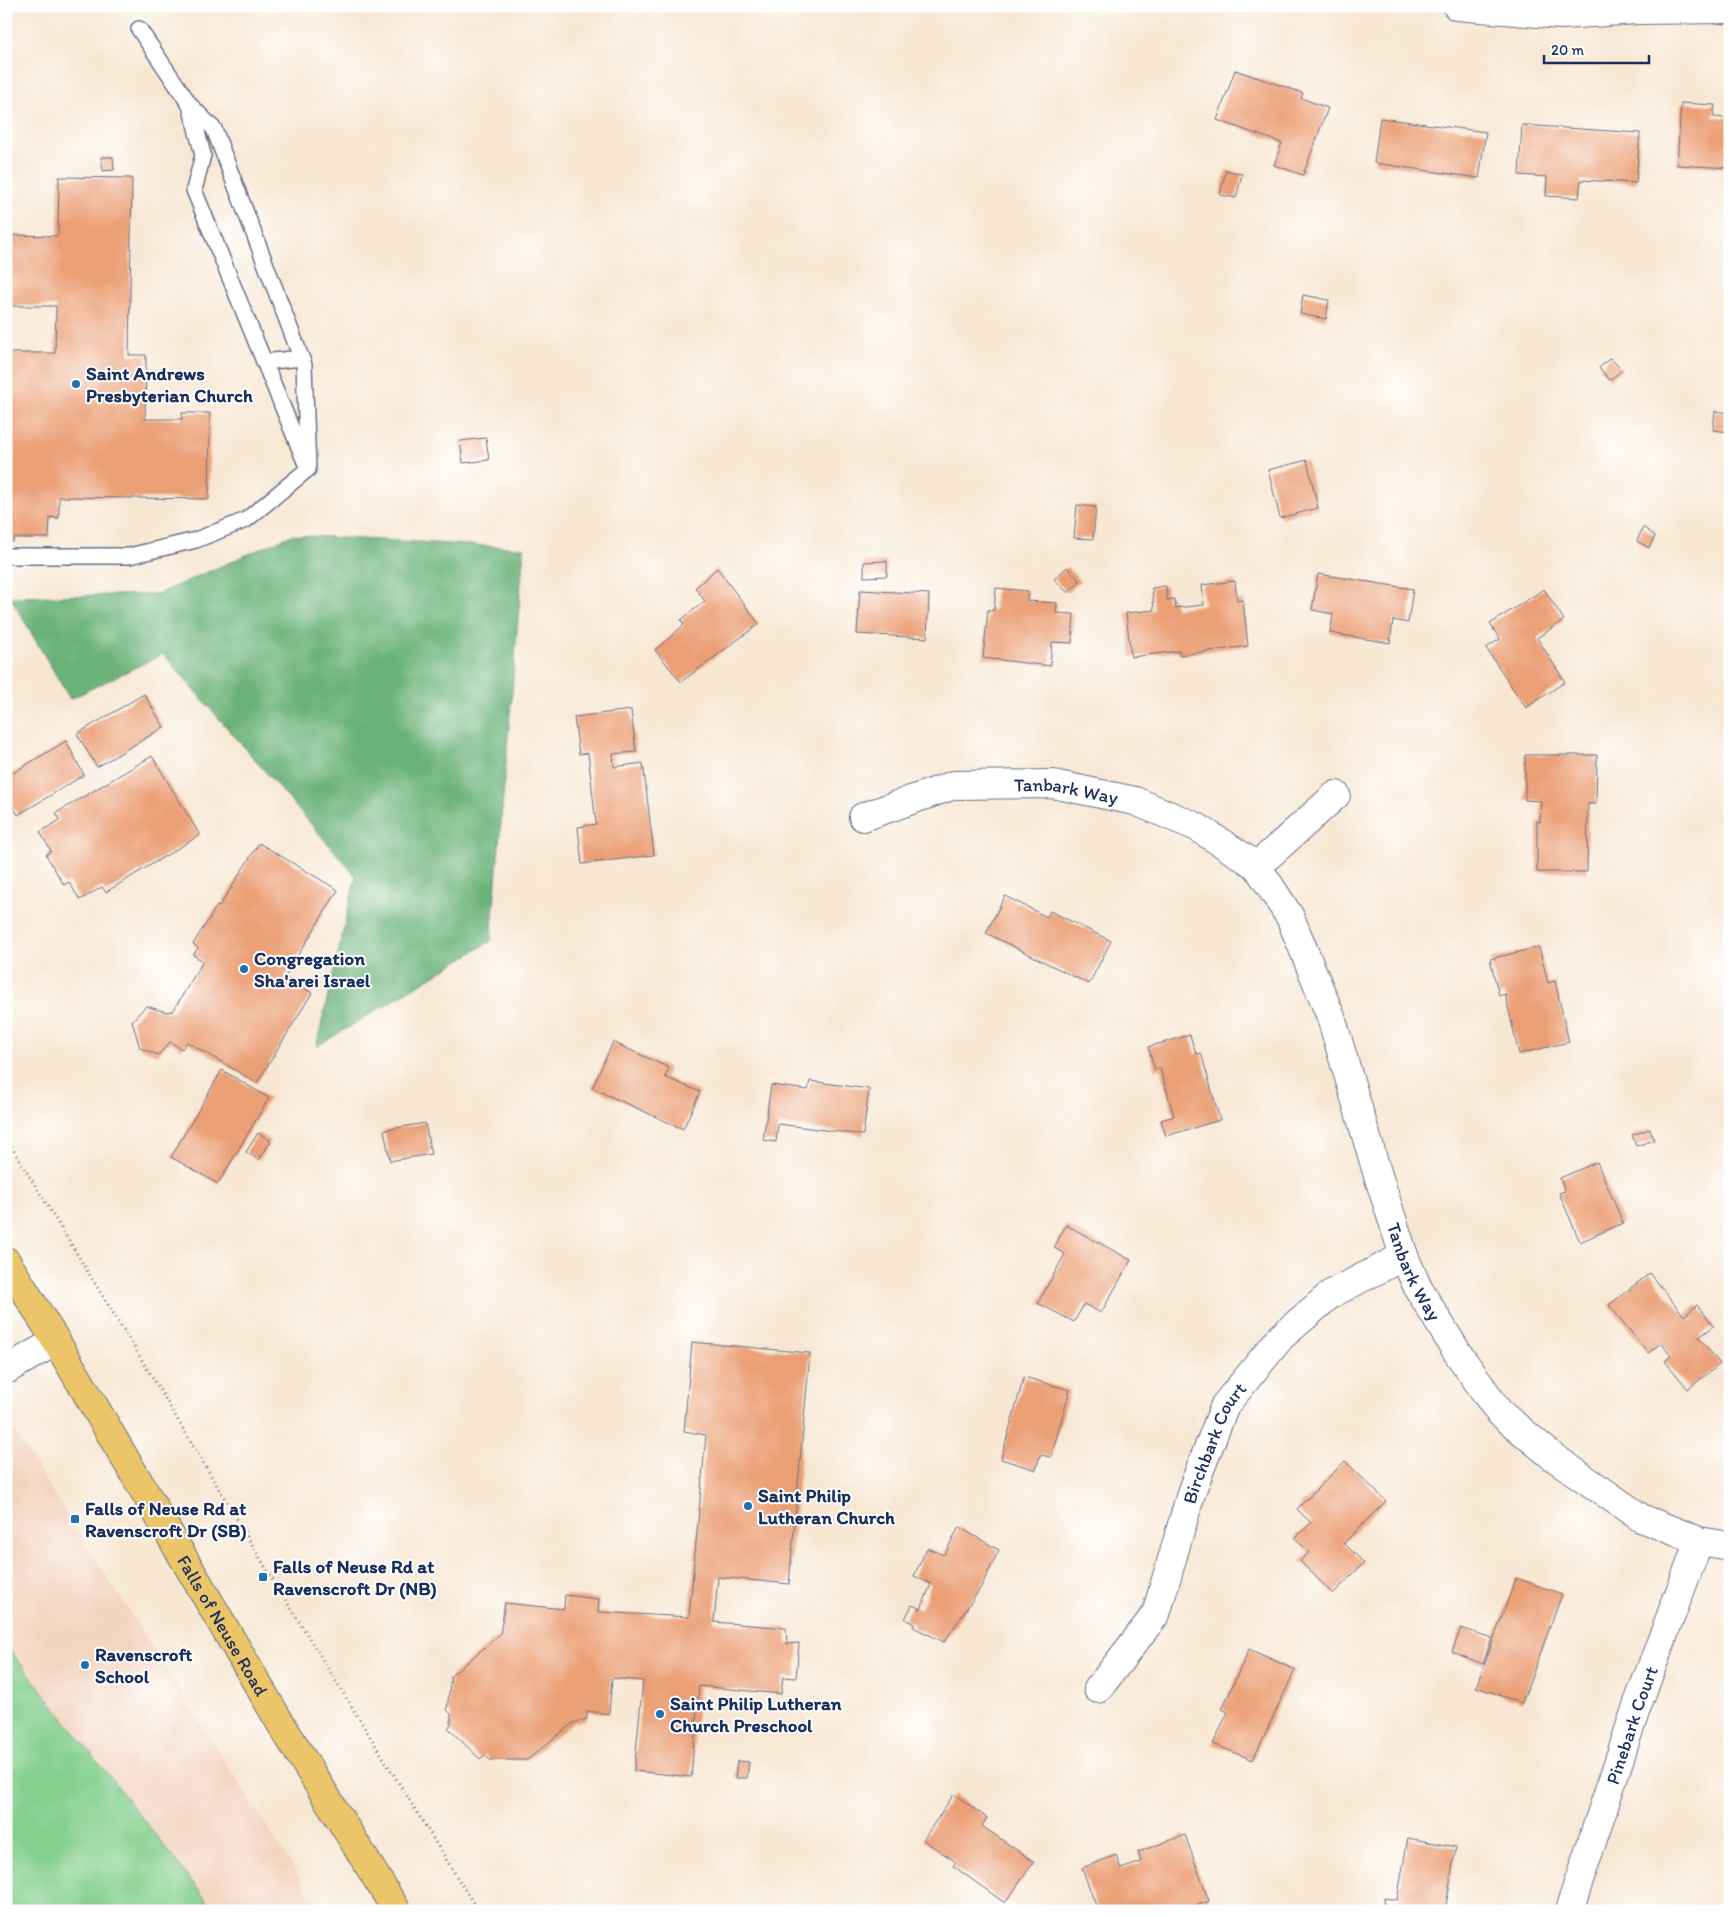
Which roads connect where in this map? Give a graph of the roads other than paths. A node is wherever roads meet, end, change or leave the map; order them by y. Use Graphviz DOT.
graph roads {
  1 [pos="1457,6"];
  2 [pos="1730,9"];
  3 [pos="139,30"];
  4 [pos="190,105"];
  5 [pos="301,358"];
  6 [pos="264,362"];
  7 [pos="308,469"];
  8 [pos="6,556"];
  9 [pos="1336,795"];
  10 [pos="863,816"];
  11 [pos="1257,866"];
  12 [pos="1404,1256"];
  13 [pos="6,1261"];
  14 [pos="56,1341"];
  15 [pos="6,1370"];
  16 [pos="1699,1541"];
  17 [pos="1730,1546"];
  18 [pos="1098,1688"];
  19 [pos="398,1911"];
  20 [pos="1569,1911"];
  1 -- 2 [label="street"];
  3 -- 4 [label="lane"];
  4 -- 5 [label="lane"];
  4 -- 6 [label="lane"];
  5 -- 6 [label="lane"];
  5 -- 7 [label="lane"];
  6 -- 7 [label="lane"];
  7 -- 8 [label="lane"];
  9 -- 11 [label="street"];
  10 -- 11 [label="street, Tanbark Way"];
  11 -- 12 [label="street, Tanbark Way"];
  12 -- 16 [label="street, Tanbark Way"];
  12 -- 18 [label="street, Birchbark Court"];
  13 -- 14 [label="main road, Falls of Neuse Road"];
  14 -- 15 [label="street"];
  14 -- 19 [label="main road, Falls of Neuse Road"];
  16 -- 17 [label="street, Tanbark Way"];
  16 -- 20 [label="street, Pinebark Court"];
}
